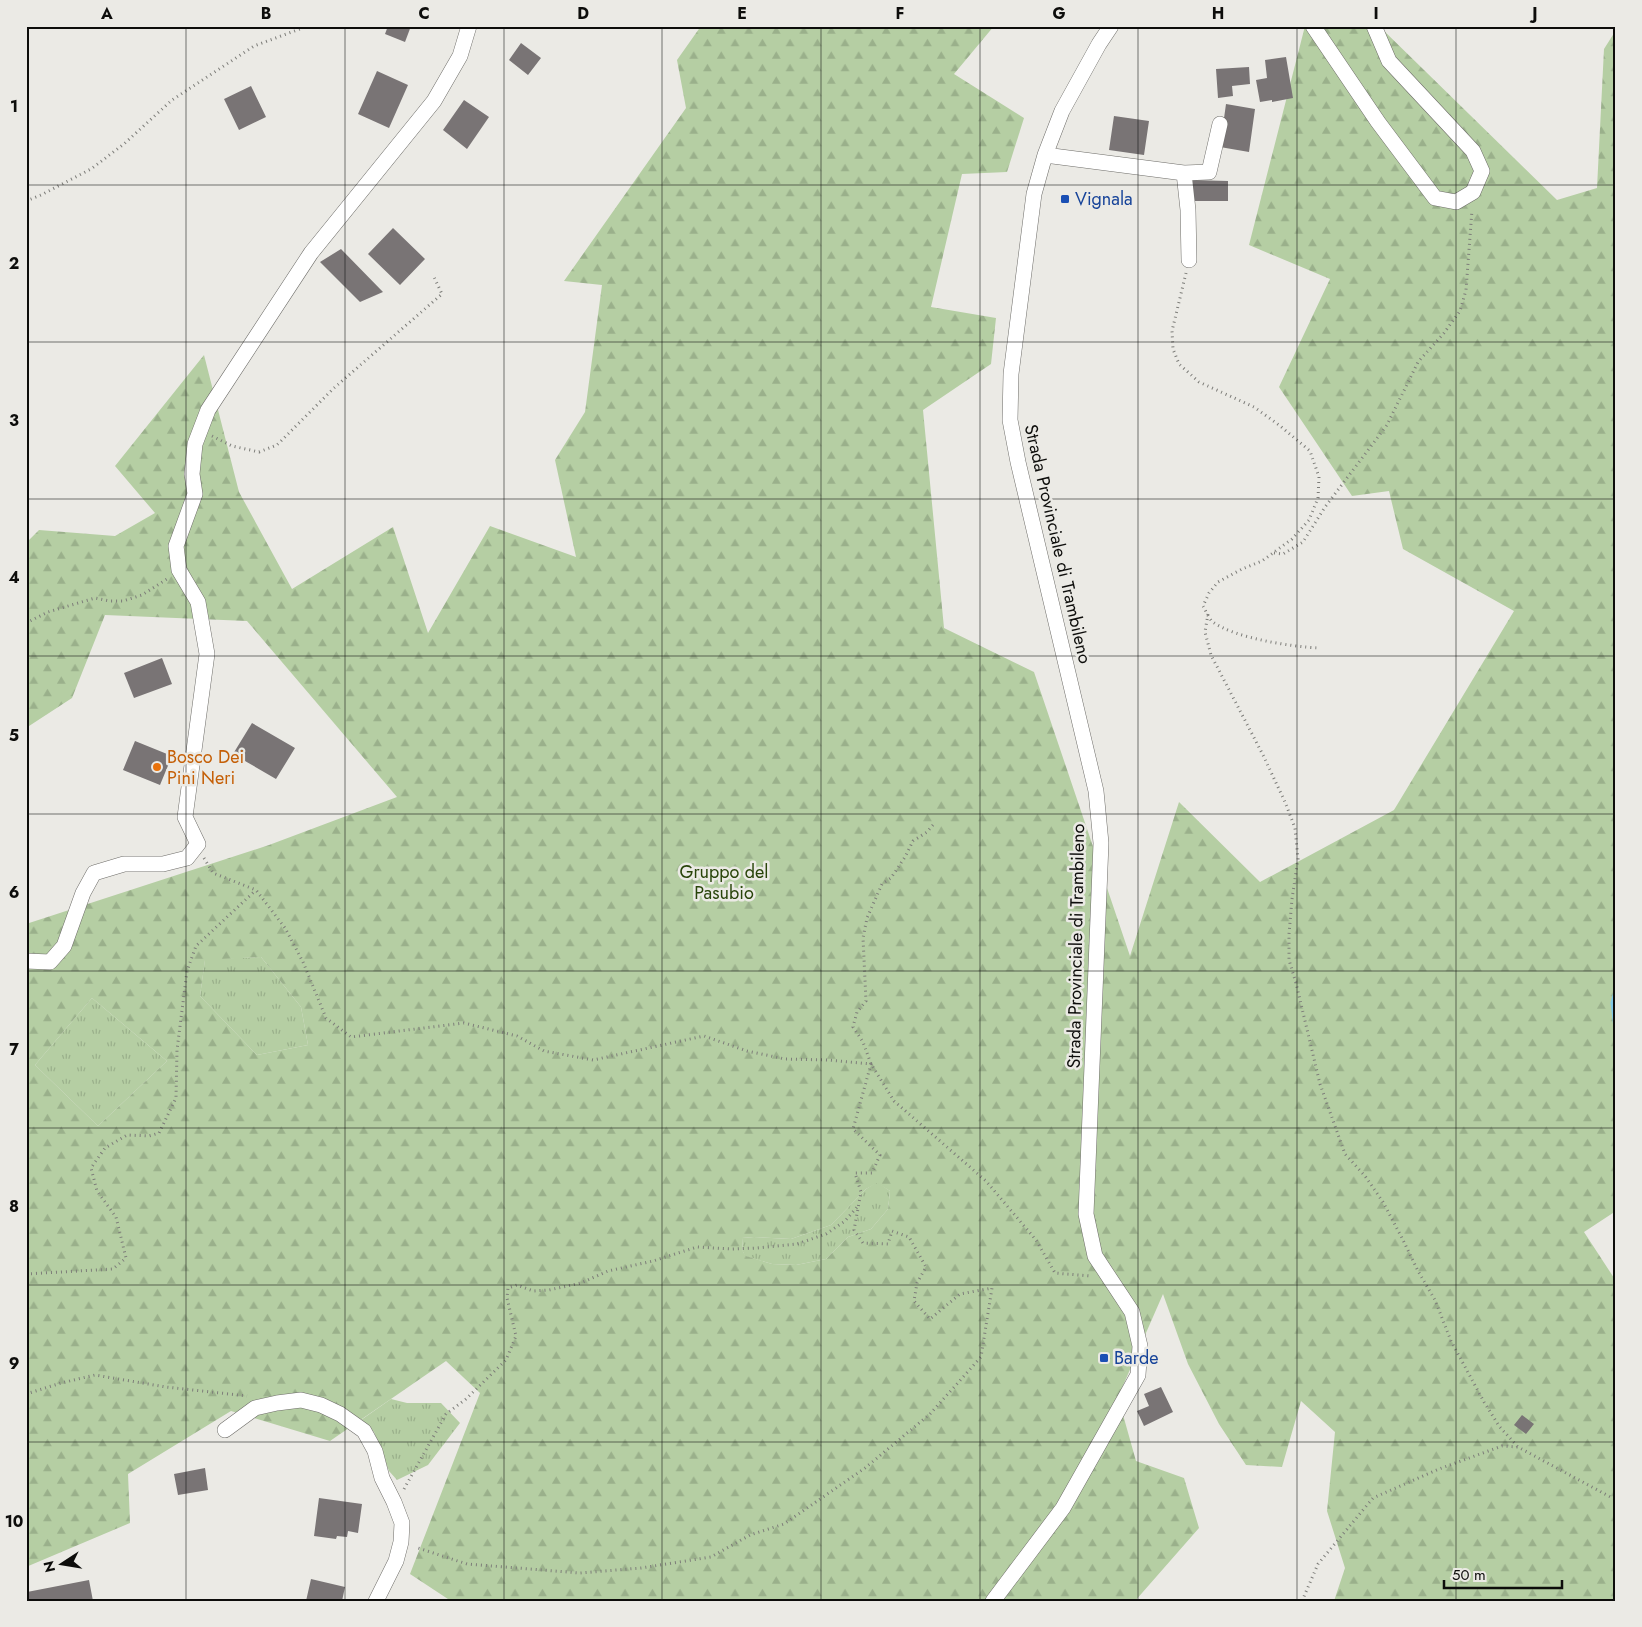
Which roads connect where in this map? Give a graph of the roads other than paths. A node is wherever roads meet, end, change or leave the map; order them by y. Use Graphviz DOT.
graph roads {
  1 [pos="469,26"];
  2 [pos="1105,26"];
  3 [pos="1111,26"];
  4 [pos="1313,26"];
  5 [pos="1374,26"];
  6 [pos="1099,44"];
  7 [pos="1220,124"];
  8 [pos="1045,155"];
  9 [pos="1184,173"];
  10 [pos="1190,260"];
  11 [pos="26,961"];
  12 [pos="225,1430"];
  13 [pos="376,1601"];
  14 [pos="993,1601"];
  1 -- 11 [label="street"];
  2 -- 6 [label="street"];
  3 -- 6 [label="street, Strada Provinciale di Trambileno"];
  4 -- 5 [label="street"];
  6 -- 8 [label="street, Strada Provinciale di Trambileno"];
  7 -- 9 [label="street"];
  8 -- 9 [label="street"];
  8 -- 14 [label="street, Strada Provinciale di Trambileno"];
  9 -- 10 [label="street"];
  12 -- 13 [label="street"];
}
